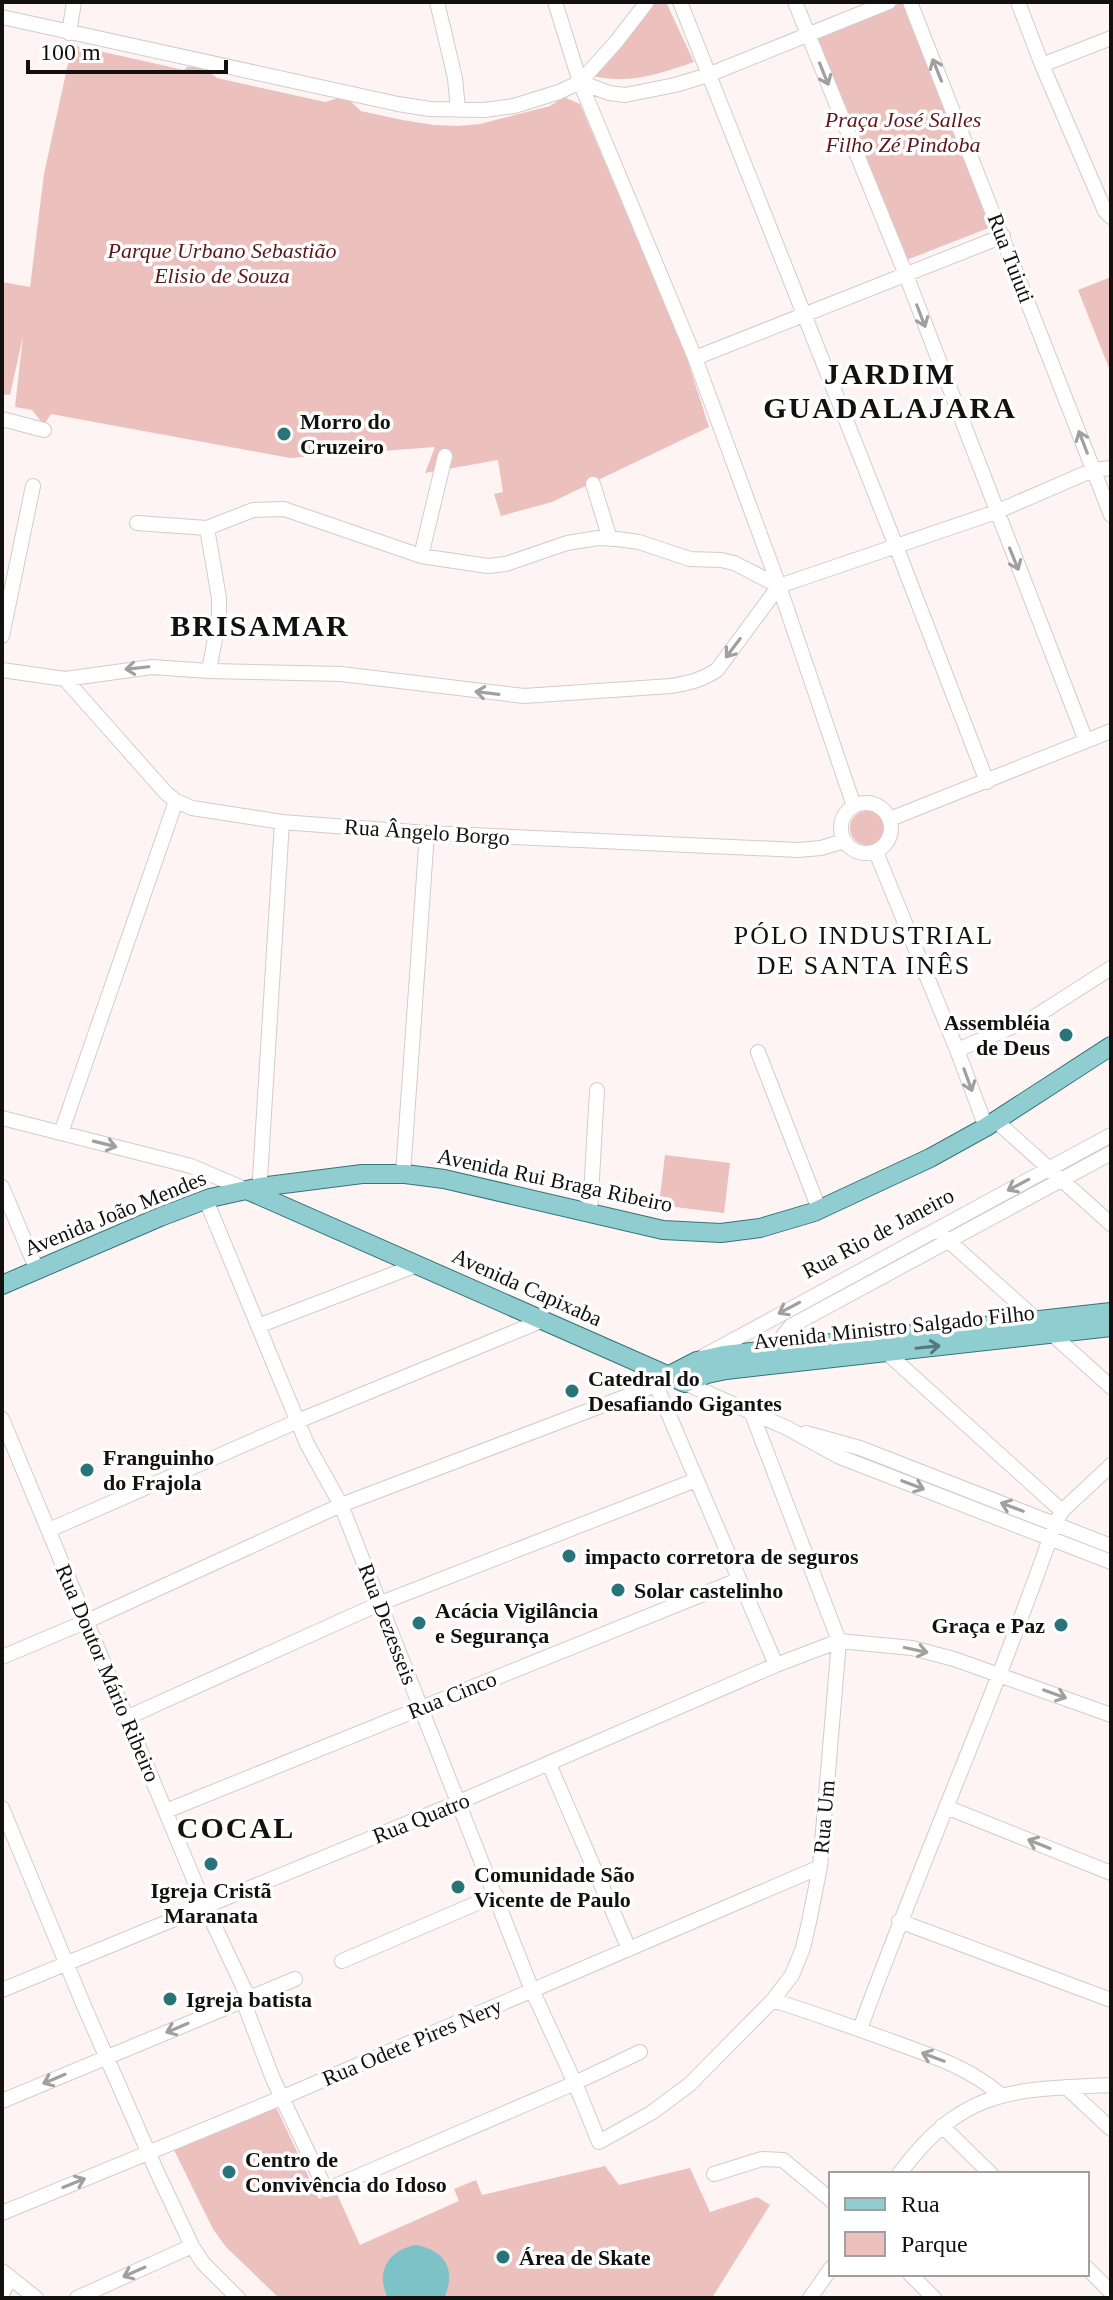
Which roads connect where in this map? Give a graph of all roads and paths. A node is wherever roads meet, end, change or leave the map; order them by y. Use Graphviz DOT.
graph roads {
  1 [pos="74,2"];
  2 [pos="437,2"];
  3 [pos="555,2"];
  4 [pos="647,2"];
  5 [pos="680,2"];
  6 [pos="795,2"];
  7 [pos="889,2"];
  8 [pos="910,2"];
  9 [pos="1018,2"];
  10 [pos="2,17"];
  11 [pos="69,33"];
  12 [pos="808,33"];
  13 [pos="1111,38"];
  14 [pos="1042,65"];
  15 [pos="708,75"];
  16 [pos="580,82"];
  17 [pos="458,110"];
  18 [pos="1110,217"];
  19 [pos="1003,236"];
  20 [pos="906,275"];
  21 [pos="804,313"];
  22 [pos="695,358"];
  23 [pos="2,419"];
  24 [pos="44,430"];
  25 [pos="445,456"];
  26 [pos="1111,468"];
  27 [pos="1093,470"];
  28 [pos="593,484"];
  29 [pos="33,486"];
  30 [pos="996,512"];
  31 [pos="1111,515"];
  32 [pos="137,523"];
  33 [pos="207,528"];
  34 [pos="610,539"];
  35 [pos="896,546"];
  36 [pos="421,556"];
  37 [pos="779,586"];
  38 [pos="2,636"];
  39 [pos="2,670"];
  40 [pos="209,671"];
  41 [pos="65,679"];
  42 [pos="1111,731"];
  43 [pos="1086,741"];
  44 [pos="987,782"];
  45 [pos="176,801"];
  46 [pos="854,806"];
  47 [pos="890,819"];
  48 [pos="282,822"];
  49 [pos="427,833"];
  50 [pos="844,841"];
  51 [pos="876,852"];
  52 [pos="1111,968"];
  53 [pos="957,1050"];
  54 [pos="758,1052"];
  55 [pos="1108,1053"];
  56 [pos="597,1090"];
  57 [pos="2,1118"];
  58 [pos="991,1124"];
  59 [pos="61,1133"];
  60 [pos="1111,1135"];
  61 [pos="1111,1153"];
  62 [pos="1049,1168"];
  63 [pos="403,1174"];
  64 [pos="1061,1180"];
  65 [pos="2,1187"];
  66 [pos="255,1191"];
  67 [pos="206,1200"];
  68 [pos="819,1209"];
  69 [pos="590,1213"];
  70 [pos="1111,1224"];
  71 [pos="936,1229"];
  72 [pos="948,1241"];
  73 [pos="417,1265"];
  74 [pos="37,1270"];
  75 [pos="2,1285"];
  76 [pos="1111,1312"];
  77 [pos="1037,1320"];
  78 [pos="541,1321"];
  79 [pos="258,1326"];
  80 [pos="1111,1327"];
  81 [pos="1052,1334"];
  82 [pos="782,1348"];
  83 [pos="886,1352"];
  84 [pos="674,1377"];
  85 [pos="1111,1387"];
  86 [pos="752,1414"];
  87 [pos="2,1419"];
  88 [pos="298,1421"];
  89 [pos="787,1428"];
  90 [pos="1111,1465"];
  91 [pos="696,1480"];
  92 [pos="341,1505"];
  93 [pos="1058,1517"];
  94 [pos="49,1530"];
  95 [pos="1050,1539"];
  96 [pos="1111,1546"];
  97 [pos="1111,1562"];
  98 [pos="738,1580"];
  99 [pos="381,1603"];
  100 [pos="85,1622"];
  101 [pos="839,1641"];
  102 [pos="2,1657"];
  103 [pos="776,1665"];
  104 [pos="999,1674"];
  105 [pos="420,1707"];
  106 [pos="1111,1715"];
  107 [pos="126,1718"];
  108 [pos="549,1764"];
  109 [pos="459,1802"];
  110 [pos="946,1807"];
  111 [pos="2,1808"];
  112 [pos="166,1811"];
  113 [pos="820,1867"];
  114 [pos="1111,1873"];
  115 [pos="496,1895"];
  116 [pos="205,1906"];
  117 [pos="899,1921"];
  118 [pos="629,1949"];
  119 [pos="342,1961"];
  120 [pos="68,1963"];
  121 [pos="295,1979"];
  122 [pos="2,1990"];
  123 [pos="532,1990"];
  124 [pos="248,1997"];
  125 [pos="773,2000"];
  126 [pos="1111,2000"];
  127 [pos="860,2029"];
  128 [pos="640,2052"];
  129 [pos="106,2058"];
  130 [pos="575,2083"];
  131 [pos="1111,2085"];
  132 [pos="1066,2087"];
  133 [pos="1001,2095"];
  134 [pos="281,2098"];
  135 [pos="2,2101"];
  136 [pos="942,2126"];
  137 [pos="1111,2129"];
  138 [pos="599,2142"];
  139 [pos="147,2153"];
  140 [pos="900,2172"];
  141 [pos="989,2172"];
  142 [pos="714,2174"];
  143 [pos="829,2198"];
  144 [pos="2,2213"];
  145 [pos="192,2246"];
  146 [pos="1089,2270"];
  147 [pos="829,2271"];
  148 [pos="6,2274"];
  149 [pos="912,2276"];
  150 [pos="1111,2292"];
  151 [pos="2,2294"];
  152 [pos="36,2298"];
  153 [pos="77,2298"];
  154 [pos="238,2298"];
  155 [pos="810,2298"];
  156 [pos="934,2298"];
  1 -- 11 [label="street"];
  2 -- 17 [label="street"];
  3 -- 16 [label="street"];
  4 -- 16 [label="street"];
  5 -- 15 [label="street"];
  6 -- 12 [label="street"];
  7 -- 12 [label="street"];
  19 -- 8 [label="street, Rua Tuiuti, one-way"];
  9 -- 14 [label="street"];
  10 -- 11 [label="street"];
  11 -- 17 [label="street"];
  12 -- 15 [label="street"];
  12 -- 20 [label="street, one-way"];
  13 -- 14 [label="street"];
  14 -- 18 [label="street"];
  15 -- 16 [label="street"];
  15 -- 21 [label="street"];
  16 -- 17 [label="street"];
  16 -- 22 [label="street"];
  19 -- 20 [label="street"];
  27 -- 19 [label="street, Rua Tuiuti, one-way"];
  20 -- 21 [label="street"];
  20 -- 30 [label="street, one-way"];
  21 -- 22 [label="street"];
  21 -- 35 [label="street"];
  22 -- 37 [label="street"];
  23 -- 24 [label="street"];
  25 -- 36 [label="street"];
  26 -- 27 [label="street"];
  27 -- 30 [label="street"];
  27 -- 31 [label="street, Rua Tuiuti"];
  28 -- 34 [label="street"];
  29 -- 38 [label="street"];
  30 -- 35 [label="street"];
  30 -- 43 [label="street, one-way"];
  32 -- 33 [label="street"];
  33 -- 36 [label="street"];
  33 -- 40 [label="street"];
  34 -- 36 [label="street"];
  34 -- 37 [label="street"];
  35 -- 37 [label="street"];
  35 -- 44 [label="street"];
  37 -- 40 [label="street, one-way"];
  37 -- 46 [label="street"];
  39 -- 41 [label="street"];
  40 -- 41 [label="street, one-way"];
  41 -- 45 [label="street"];
  42 -- 43 [label="street"];
  43 -- 44 [label="street"];
  44 -- 47 [label="street"];
  45 -- 48 [label="street, Rua Ângelo Borgo"];
  45 -- 59 [label="street"];
  46 -- 47 [label="street"];
  46 -- 50 [label="street"];
  47 -- 51 [label="street"];
  48 -- 49 [label="street, Rua Ângelo Borgo"];
  48 -- 66 [label="street"];
  49 -- 50 [label="street, Rua Ângelo Borgo"];
  49 -- 63 [label="street"];
  50 -- 51 [label="street"];
  51 -- 53 [label="street"];
  52 -- 53 [label="street"];
  53 -- 58 [label="street, one-way"];
  54 -- 68 [label="street"];
  55 -- 58 [label="main road, Avenida Rui Braga Ribeiro"];
  56 -- 69 [label="street"];
  57 -- 59 [label="street"];
  58 -- 62 [label="street"];
  58 -- 68 [label="main road, Avenida Rui Braga Ribeiro"];
  59 -- 66 [label="street, one-way"];
  60 -- 62 [label="street, Rua Rio de Janeiro"];
  61 -- 64 [label="street, Rua Rio de Janeiro"];
  62 -- 64 [label="street"];
  62 -- 71 [label="street, Rua Rio de Janeiro, one-way"];
  63 -- 66 [label="main road, Avenida Rui Braga Ribeiro"];
  63 -- 69 [label="main road, Avenida Rui Braga Ribeiro"];
  64 -- 70 [label="street"];
  64 -- 72 [label="street, Rua Rio de Janeiro"];
  65 -- 74 [label="street"];
  66 -- 67 [label="main road, Avenida João Mendes"];
  66 -- 73 [label="main road, Avenida Capixaba"];
  67 -- 74 [label="main road, Avenida João Mendes"];
  67 -- 79 [label="street, Rua Dezesseis"];
  68 -- 69 [label="main road, Avenida Rui Braga Ribeiro"];
  71 -- 72 [label="street"];
  71 -- 84 [label="street, Rua Rio de Janeiro, one-way"];
  72 -- 77 [label="street"];
  72 -- 82 [label="street, Rua Rio de Janeiro"];
  73 -- 78 [label="main road, Avenida Capixaba"];
  73 -- 79 [label="street"];
  74 -- 75 [label="main road, Avenida João Mendes"];
  76 -- 77 [label="main road, Avenida Ministro Salgado Filho"];
  77 -- 82 [label="main road, Avenida Ministro Salgado Filho"];
  78 -- 84 [label="main road, Avenida Capixaba"];
  78 -- 88 [label="street"];
  79 -- 88 [label="street, Rua Dezesseis"];
  80 -- 81 [label="main road, Avenida Ministro Salgado Filho"];
  83 -- 81 [label="main road, Avenida Ministro Salgado Filho, one-way"];
  81 -- 85 [label="street"];
  82 -- 84 [label="main road, Avenida Ministro Salgado Filho"];
  83 -- 84 [label="main road, Avenida Ministro Salgado Filho"];
  83 -- 93 [label="street"];
  84 -- 86 [label="street, Avenida Capixaba"];
  84 -- 91 [label="street"];
  84 -- 92 [label="street, Rua Rio de Janeiro"];
  86 -- 89 [label="street, Avenida Capixaba"];
  86 -- 101 [label="street, Rua Um"];
  87 -- 94 [label="street, Rua Doutor Mário Ribeiro"];
  88 -- 92 [label="street, Rua Dezesseis"];
  88 -- 94 [label="street"];
  93 -- 89 [label="street, Avenida Capixaba, one-way"];
  89 -- 95 [label="street, Avenida Capixaba, one-way"];
  90 -- 93 [label="street"];
  91 -- 98 [label="street"];
  91 -- 99 [label="street"];
  92 -- 99 [label="street, Rua Dezesseis"];
  92 -- 100 [label="street, Rua Rio de Janeiro"];
  93 -- 95 [label="street"];
  93 -- 96 [label="street, Avenida Capixaba"];
  94 -- 100 [label="street, Rua Doutor Mário Ribeiro"];
  95 -- 97 [label="street, Avenida Capixaba"];
  95 -- 104 [label="street"];
  98 -- 103 [label="street"];
  98 -- 105 [label="street, Rua Cinco"];
  99 -- 105 [label="street, Rua Dezesseis"];
  99 -- 107 [label="street"];
  100 -- 102 [label="street, Rua Rio de Janeiro"];
  100 -- 107 [label="street, Rua Doutor Mário Ribeiro"];
  101 -- 103 [label="street, Rua Quatro"];
  101 -- 104 [label="street, one-way"];
  101 -- 113 [label="street, Rua Um"];
  103 -- 108 [label="street, Rua Quatro"];
  104 -- 106 [label="street, one-way"];
  104 -- 110 [label="street"];
  105 -- 109 [label="street, Rua Dezesseis"];
  105 -- 112 [label="street, Rua Cinco"];
  107 -- 112 [label="street, Rua Doutor Mário Ribeiro"];
  108 -- 109 [label="street, Rua Quatro"];
  108 -- 118 [label="street"];
  109 -- 115 [label="street, Rua Dezesseis"];
  109 -- 116 [label="street, Rua Quatro"];
  114 -- 110 [label="street, one-way"];
  110 -- 117 [label="street"];
  111 -- 120 [label="street"];
  112 -- 116 [label="street, Rua Doutor Mário Ribeiro"];
  113 -- 118 [label="street, Rua Odete Pires Nery"];
  113 -- 125 [label="street, Rua Um"];
  115 -- 119 [label="street"];
  115 -- 123 [label="street, Rua Dezesseis"];
  116 -- 120 [label="street, Rua Quatro"];
  116 -- 124 [label="street, Rua Doutor Mário Ribeiro"];
  117 -- 126 [label="street"];
  117 -- 127 [label="street"];
  118 -- 123 [label="street, Rua Odete Pires Nery"];
  120 -- 122 [label="street, Rua Quatro"];
  120 -- 129 [label="street"];
  121 -- 124 [label="street"];
  123 -- 130 [label="street, Rua Dezesseis"];
  123 -- 134 [label="street, Rua Odete Pires Nery"];
  124 -- 129 [label="street, one-way"];
  124 -- 134 [label="street, Rua Doutor Mário Ribeiro"];
  125 -- 127 [label="street"];
  125 -- 138 [label="street, Rua Um"];
  133 -- 127 [label="street, one-way"];
  128 -- 130 [label="street"];
  129 -- 135 [label="street, one-way"];
  129 -- 139 [label="street"];
  130 -- 134 [label="street, Rua Doutor Mário Ribeiro"];
  130 -- 138 [label="street, Rua Dezesseis"];
  131 -- 132 [label="street"];
  132 -- 133 [label="street"];
  132 -- 137 [label="street"];
  133 -- 136 [label="street"];
  134 -- 139 [label="street, Rua Odete Pires Nery"];
  136 -- 140 [label="street"];
  136 -- 141 [label="street"];
  144 -- 139 [label="street, Rua Odete Pires Nery, one-way"];
  139 -- 145 [label="street"];
  142 -- 143 [label="street"];
  145 -- 153 [label="street, one-way"];
  145 -- 154 [label="street"];
  146 -- 150 [label="street"];
  147 -- 155 [label="street"];
  148 -- 151 [label="street"];
  148 -- 152 [label="street"];
  149 -- 156 [label="street"];
}
